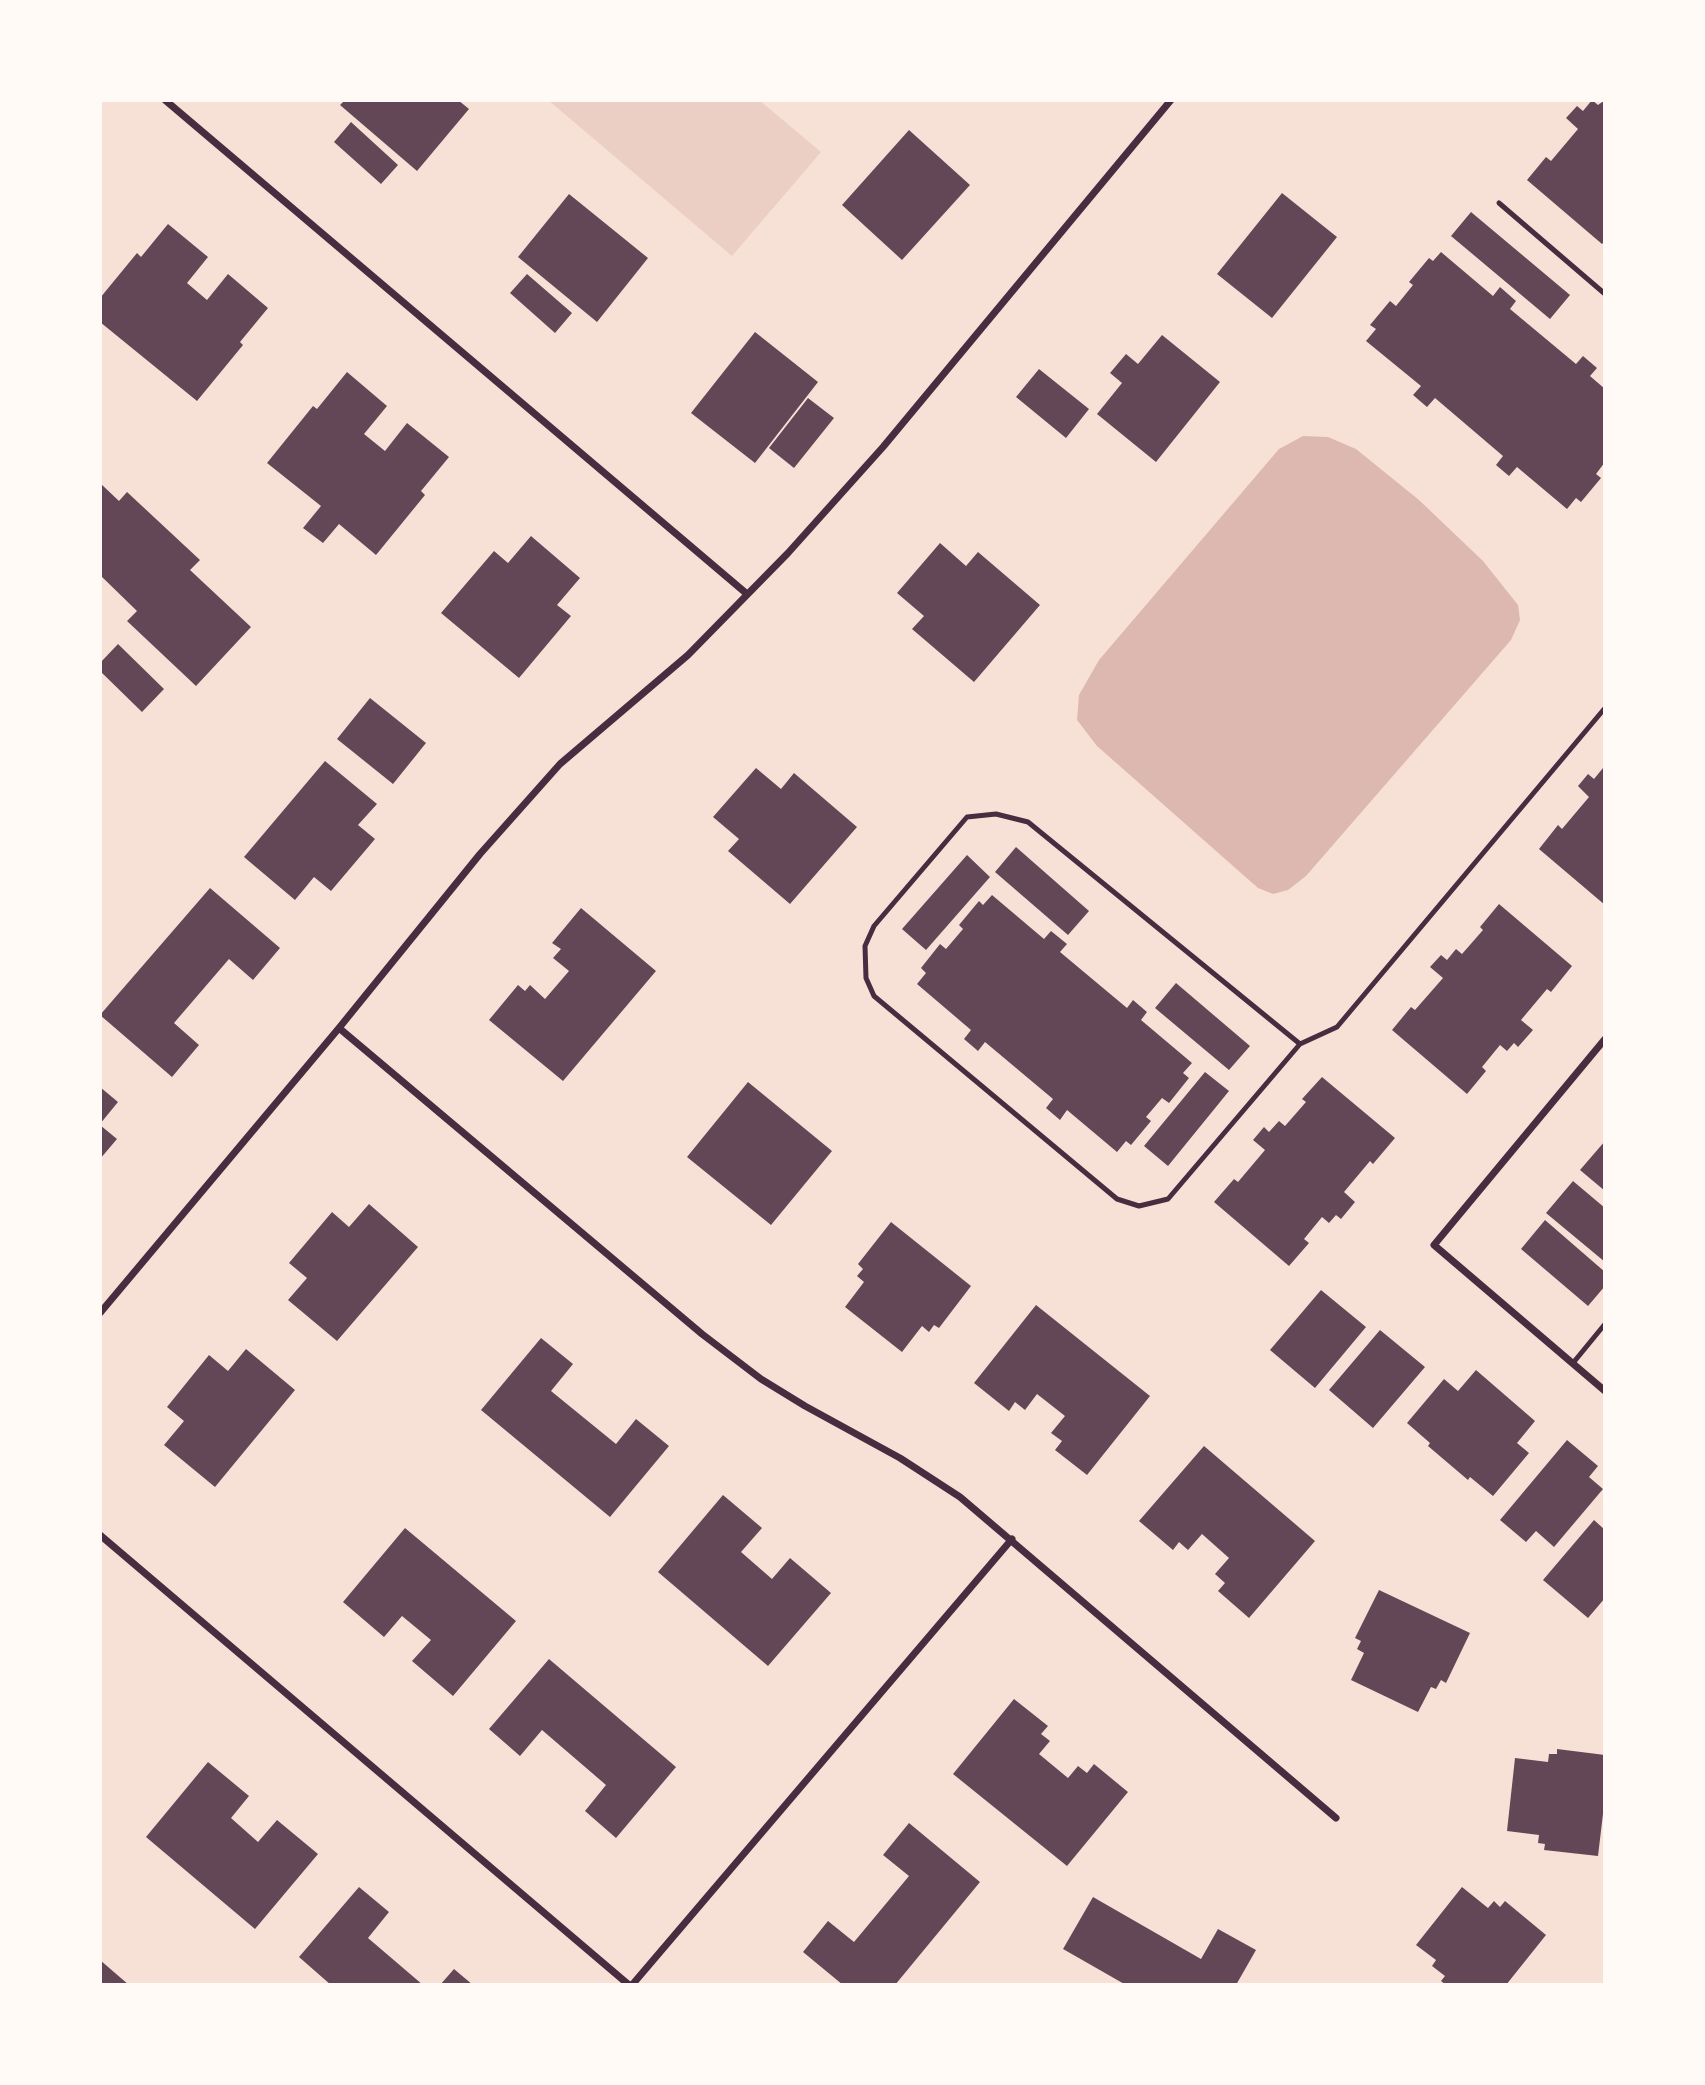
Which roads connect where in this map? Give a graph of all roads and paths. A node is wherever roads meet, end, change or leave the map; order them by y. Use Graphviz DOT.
graph roads {
  1 [pos="165,100"];
  2 [pos="1171,100"];
  3 [pos="1499,203"];
  4 [pos="1605,293"];
  5 [pos="747,594"];
  6 [pos="1605,708"];
  7 [pos="339,1028"];
  8 [pos="1605,1039"];
  9 [pos="1300,1044"];
  10 [pos="100,1313"];
  11 [pos="1605,1324"];
  12 [pos="1573,1363"];
  13 [pos="1605,1391"];
  14 [pos="100,1535"];
  15 [pos="1012,1539"];
  16 [pos="1335,1818"];
  17 [pos="631,1985"];
  1 -- 5 [label="street"];
  2 -- 5 [label="street"];
  3 -- 4 [label="lane"];
  5 -- 7 [label="street"];
  6 -- 9 [label="lane"];
  7 -- 10 [label="street"];
  7 -- 15 [label="street"];
  8 -- 12 [label="street"];
  9 -- 9 [label="lane"];
  11 -- 12 [label="lane"];
  12 -- 13 [label="street"];
  14 -- 17 [label="street"];
  15 -- 16 [label="street"];
  15 -- 17 [label="street"];
}
